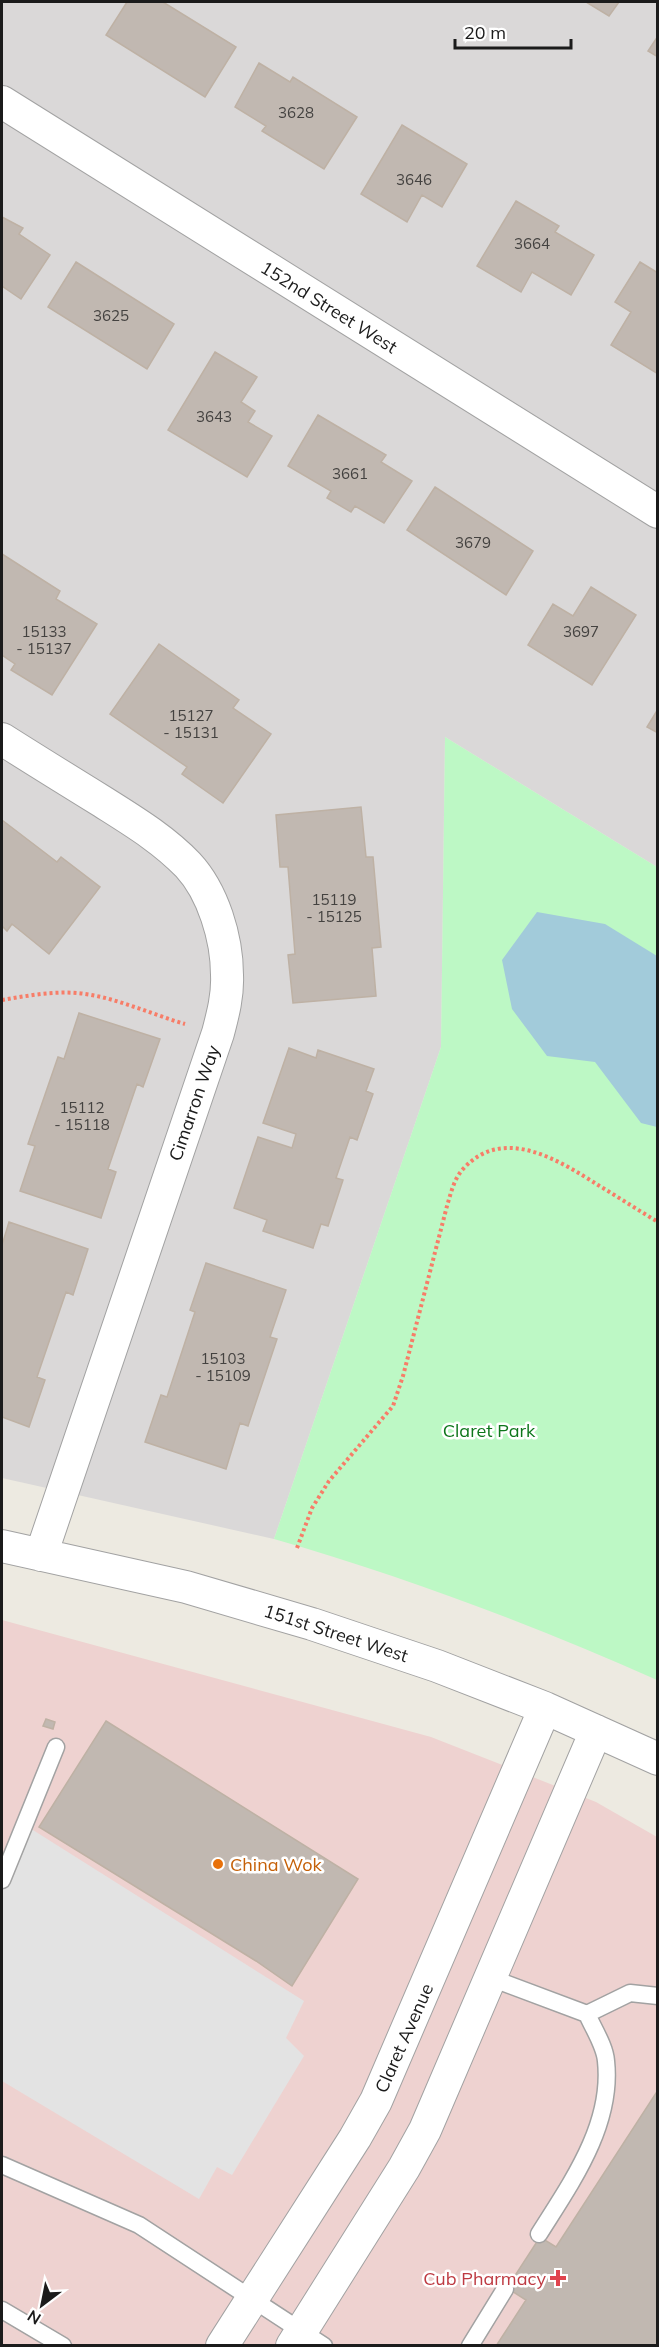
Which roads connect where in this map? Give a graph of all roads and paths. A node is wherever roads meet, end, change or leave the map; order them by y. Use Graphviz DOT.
graph roads {
  1 [pos="2,102"];
  2 [pos="657,512"];
  3 [pos="2,740"];
  4 [pos="2,1000"];
  5 [pos="218,1034"];
  6 [pos="657,1222"];
  7 [pos="2,1546"];
  8 [pos="297,1548"];
  9 [pos="41,1555"];
  10 [pos="545,1708"];
  11 [pos="596,1731"];
  12 [pos="56,1747"];
  13 [pos="657,1759"];
  14 [pos="2,1880"];
  15 [pos="491,1978"];
  16 [pos="657,1996"];
  17 [pos="587,2014"];
  18 [pos="2,2165"];
  19 [pos="539,2234"];
  20 [pos="505,2289"];
  21 [pos="250,2299"];
  22 [pos="2,2310"];
  23 [pos="306,2341"];
  24 [pos="63,2346"];
  25 [pos="222,2346"];
  26 [pos="470,2346"];
  1 -- 2 [label="street, 152nd Street West"];
  3 -- 5 [label="street, Cimarron Way"];
  4 -- 5 [label="path"];
  5 -- 9 [label="street, Cimarron Way"];
  6 -- 8 [label="path"];
  7 -- 9 [label="street, 151st Street West"];
  9 -- 10 [label="street, 151st Street West"];
  10 -- 11 [label="street, 151st Street West"];
  10 -- 21 [label="street, Claret Avenue"];
  11 -- 13 [label="street, 151st Street West"];
  11 -- 15 [label="street"];
  12 -- 14 [label="lane"];
  15 -- 17 [label="lane"];
  15 -- 23 [label="street"];
  16 -- 17 [label="lane"];
  17 -- 19 [label="lane"];
  18 -- 21 [label="lane"];
  20 -- 26 [label="lane"];
  21 -- 23 [label="lane"];
  21 -- 25 [label="street, Claret Avenue"];
  22 -- 24 [label="lane"];
}
